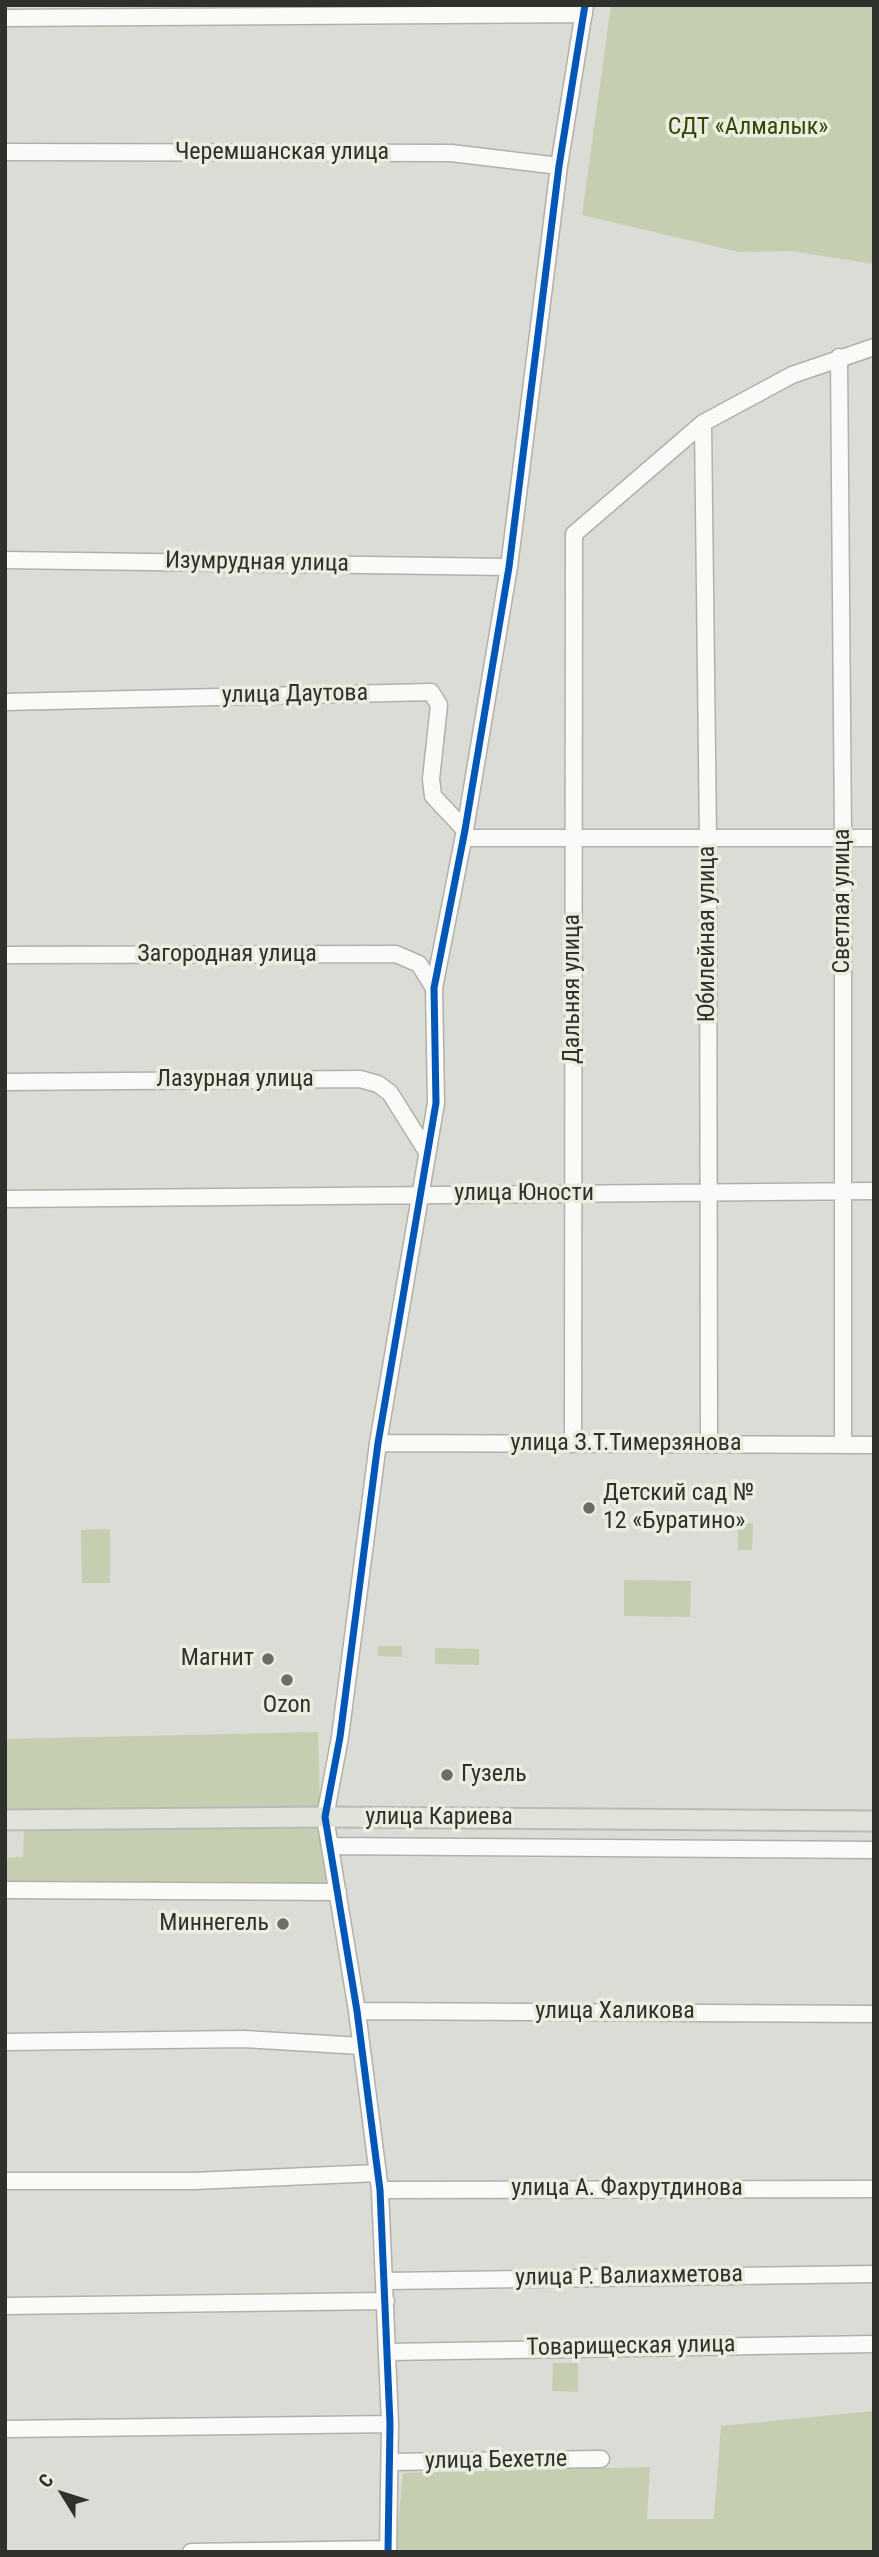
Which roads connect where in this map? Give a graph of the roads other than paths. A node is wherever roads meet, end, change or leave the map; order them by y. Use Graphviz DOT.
graph roads {
  1 [pos="584,10"];
  2 [pos="5,18"];
  3 [pos="5,152"];
  4 [pos="559,166"];
  5 [pos="874,347"];
  6 [pos="839,357"];
  7 [pos="703,423"];
  8 [pos="5,560"];
  9 [pos="509,567"];
  10 [pos="5,702"];
  11 [pos="465,834"];
  12 [pos="843,838"];
  13 [pos="874,838"];
  14 [pos="573,839"];
  15 [pos="708,839"];
  16 [pos="5,955"];
  17 [pos="434,988"];
  18 [pos="5,1082"];
  19 [pos="427,1153"];
  20 [pos="842,1191"];
  21 [pos="874,1191"];
  22 [pos="708,1192"];
  23 [pos="572,1194"];
  24 [pos="420,1195"];
  25 [pos="5,1199"];
  26 [pos="379,1443"];
  27 [pos="573,1444"];
  28 [pos="709,1444"];
  29 [pos="842,1445"];
  30 [pos="874,1445"];
  31 [pos="325,1817"];
  32 [pos="5,1820"];
  33 [pos="874,1821"];
  34 [pos="330,1846"];
  35 [pos="874,1850"];
  36 [pos="5,1890"];
  37 [pos="338,1892"];
  38 [pos="357,2011"];
  39 [pos="874,2014"];
  40 [pos="5,2042"];
  41 [pos="361,2046"];
  42 [pos="378,2173"];
  43 [pos="5,2181"];
  44 [pos="874,2189"];
  45 [pos="380,2190"];
  46 [pos="874,2274"];
  47 [pos="385,2281"];
  48 [pos="386,2301"];
  49 [pos="5,2306"];
  50 [pos="874,2344"];
  51 [pos="388,2353"];
  52 [pos="390,2424"];
  53 [pos="5,2428"];
  54 [pos="601,2459"];
  55 [pos="390,2462"];
  56 [pos="388,2550"];
  57 [pos="191,2552"];
  1 -- 2 [label="street"];
  1 -- 4 [label="street"];
  3 -- 4 [label="street, Черемшанская улица"];
  4 -- 9 [label="street"];
  5 -- 6 [label="street"];
  6 -- 7 [label="street"];
  6 -- 12 [label="street, Светлая улица"];
  7 -- 14 [label="street, Дальняя улица"];
  7 -- 15 [label="street, Юбилейная улица"];
  8 -- 9 [label="street, Изумрудная улица"];
  9 -- 11 [label="street"];
  10 -- 11 [label="street, улица Даутова"];
  11 -- 14 [label="street"];
  11 -- 17 [label="street"];
  12 -- 13 [label="street"];
  12 -- 15 [label="street"];
  12 -- 20 [label="street, Светлая улица"];
  14 -- 15 [label="street"];
  14 -- 23 [label="street, Дальняя улица"];
  15 -- 22 [label="street, Юбилейная улица"];
  16 -- 17 [label="street, Загородная улица"];
  17 -- 19 [label="street"];
  18 -- 19 [label="street, Лазурная улица"];
  19 -- 24 [label="street"];
  20 -- 21 [label="street, улица Юности"];
  20 -- 22 [label="street, улица Юности"];
  20 -- 29 [label="street, Светлая улица"];
  22 -- 23 [label="street, улица Юности"];
  22 -- 28 [label="street, Юбилейная улица"];
  23 -- 24 [label="street, улица Юности"];
  23 -- 27 [label="street, Дальняя улица"];
  24 -- 25 [label="street, улица Юности"];
  24 -- 26 [label="street"];
  26 -- 27 [label="street, улица З.Т.Тимерзянова"];
  26 -- 31 [label="street"];
  27 -- 28 [label="street, улица З.Т.Тимерзянова"];
  28 -- 29 [label="street, улица З.Т.Тимерзянова"];
  29 -- 30 [label="street, улица З.Т.Тимерзянова"];
  31 -- 32 [label="main road, улица Кариева"];
  31 -- 33 [label="main road, улица Кариева"];
  31 -- 34 [label="street"];
  34 -- 35 [label="street"];
  34 -- 37 [label="street"];
  36 -- 37 [label="street"];
  37 -- 38 [label="street"];
  38 -- 39 [label="street, улица Халикова"];
  38 -- 41 [label="street"];
  40 -- 41 [label="street"];
  41 -- 42 [label="street"];
  42 -- 43 [label="street"];
  42 -- 45 [label="street"];
  44 -- 45 [label="street, улица А. Фахрутдинова"];
  45 -- 47 [label="street"];
  46 -- 47 [label="street, улица Р. Валиахметова"];
  47 -- 48 [label="street"];
  48 -- 49 [label="street"];
  48 -- 51 [label="street"];
  50 -- 51 [label="street, Товарищеская улица"];
  51 -- 52 [label="street"];
  52 -- 53 [label="street"];
  52 -- 55 [label="street"];
  54 -- 55 [label="street, улица Бехетле"];
  55 -- 56 [label="street"];
  56 -- 57 [label="street"];
}
